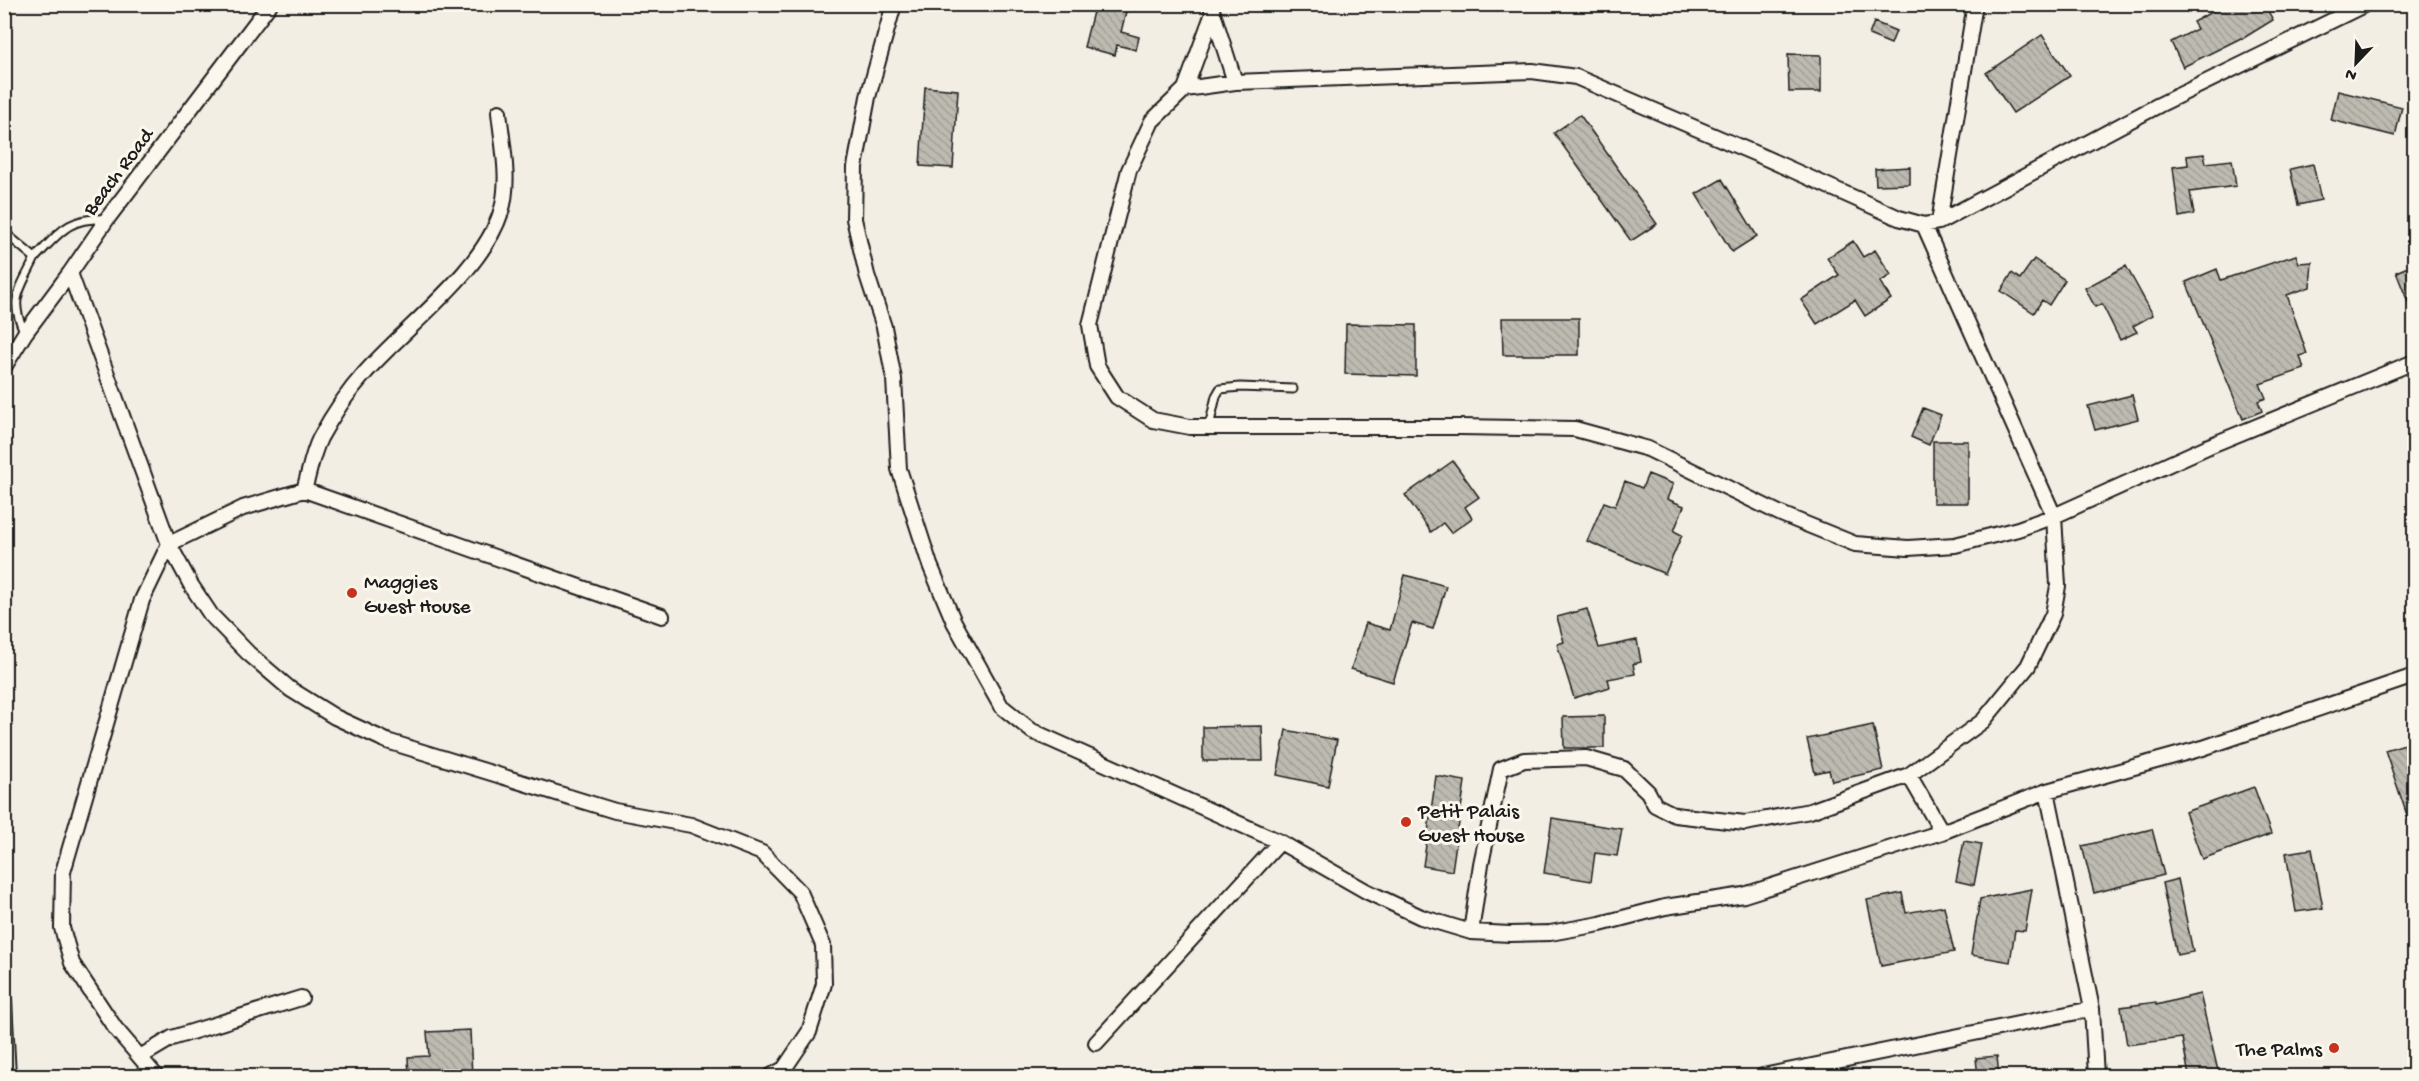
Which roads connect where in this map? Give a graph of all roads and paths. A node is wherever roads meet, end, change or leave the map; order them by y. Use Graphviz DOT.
graph roads {
  1 [pos="270,4"];
  2 [pos="894,4"];
  3 [pos="1975,4"];
  4 [pos="2357,6"];
  5 [pos="1212,9"];
  6 [pos="1235,82"];
  7 [pos="1185,89"];
  8 [pos="499,112"];
  9 [pos="107,219"];
  10 [pos="1939,222"];
  11 [pos="1924,225"];
  12 [pos="4,232"];
  13 [pos="35,258"];
  14 [pos="70,273"];
  15 [pos="25,333"];
  16 [pos="2415,362"];
  17 [pos="4,367"];
  18 [pos="1293,389"];
  19 [pos="1209,427"];
  20 [pos="304,490"];
  21 [pos="2054,516"];
  22 [pos="170,544"];
  23 [pos="662,616"];
  24 [pos="2415,676"];
  25 [pos="1909,776"];
  26 [pos="2047,792"];
  27 [pos="1942,832"];
  28 [pos="1280,842"];
  29 [pos="1471,932"];
  30 [pos="301,998"];
  31 [pos="4,1000"];
  32 [pos="2092,1009"];
  33 [pos="1096,1043"];
  34 [pos="140,1057"];
  35 [pos="8,1077"];
  36 [pos="156,1077"];
  37 [pos="771,1077"];
  38 [pos="1763,1077"];
  39 [pos="2096,1077"];
  1 -- 9 [label="street, Beach Road"];
  2 -- 28 [label="street"];
  3 -- 10 [label="street"];
  4 -- 10 [label="street"];
  5 -- 6 [label="street"];
  5 -- 7 [label="street"];
  6 -- 7 [label="street"];
  6 -- 11 [label="street"];
  7 -- 19 [label="street"];
  8 -- 20 [label="street"];
  9 -- 13 [label="lane"];
  9 -- 14 [label="street, Beach Road"];
  10 -- 11 [label="street"];
  11 -- 21 [label="street"];
  12 -- 13 [label="lane"];
  13 -- 15 [label="lane"];
  14 -- 15 [label="street, Beach Road"];
  14 -- 22 [label="street"];
  15 -- 17 [label="street, Beach Road"];
  16 -- 21 [label="street"];
  18 -- 19 [label="lane"];
  19 -- 21 [label="street"];
  20 -- 22 [label="street"];
  20 -- 23 [label="street"];
  21 -- 25 [label="street"];
  22 -- 34 [label="street"];
  22 -- 37 [label="street"];
  24 -- 26 [label="street"];
  25 -- 27 [label="street"];
  25 -- 29 [label="street"];
  26 -- 27 [label="street"];
  26 -- 32 [label="street"];
  27 -- 29 [label="street"];
  28 -- 29 [label="street"];
  28 -- 33 [label="street"];
  30 -- 34 [label="street"];
  31 -- 35 [label="street"];
  32 -- 38 [label="street"];
  32 -- 39 [label="street"];
  34 -- 36 [label="street"];
}
